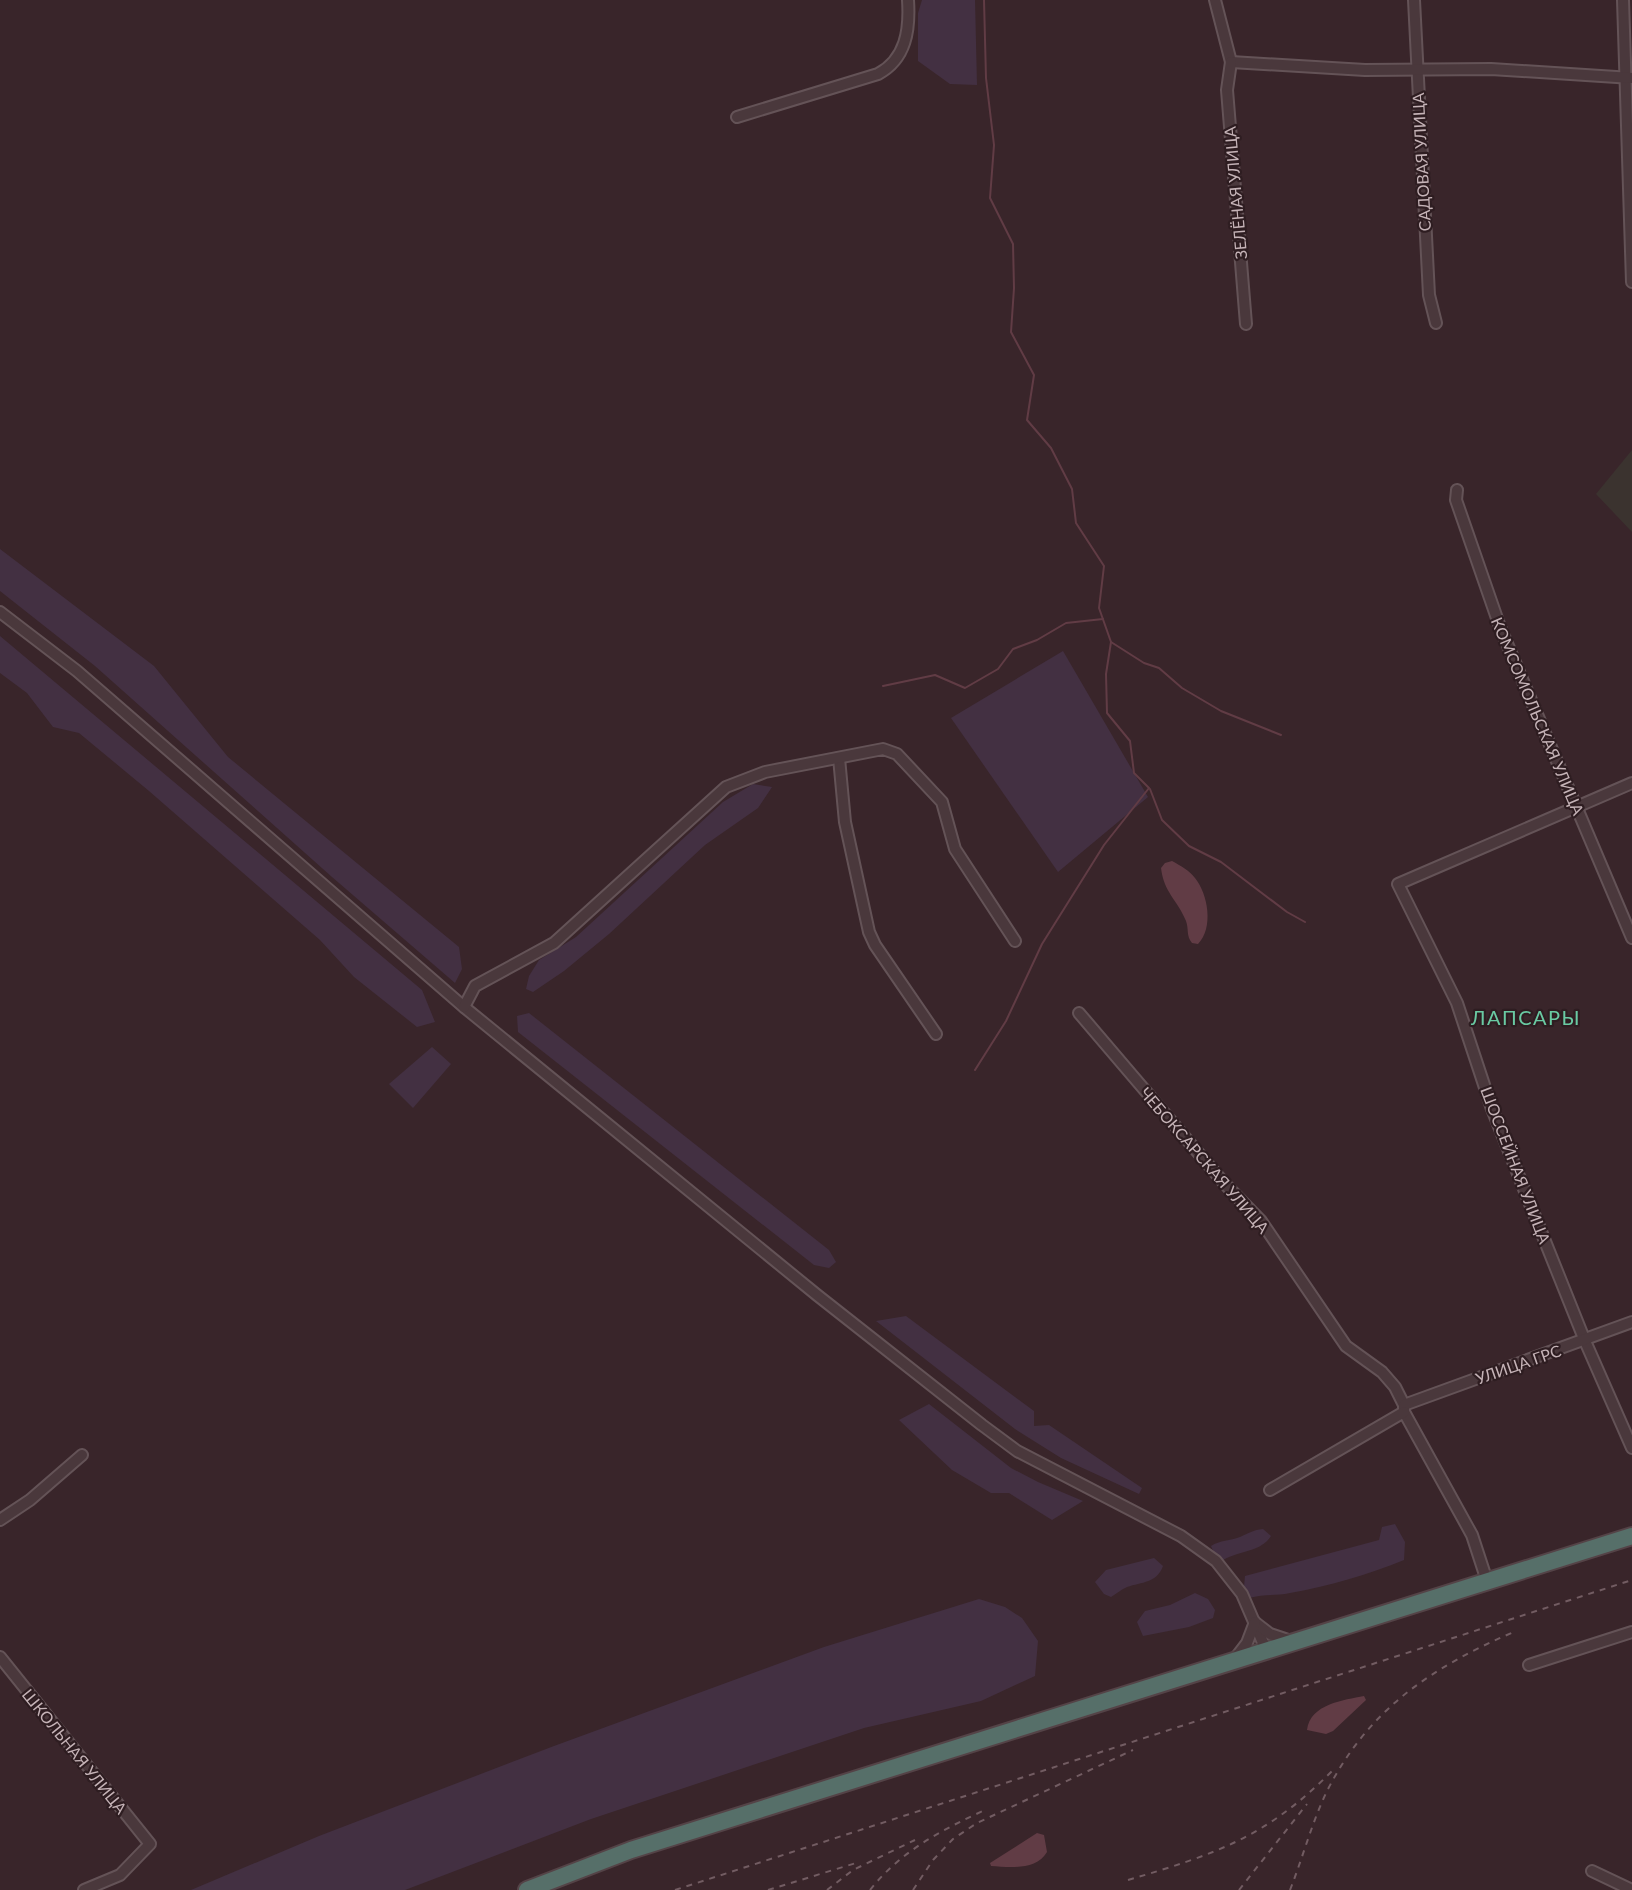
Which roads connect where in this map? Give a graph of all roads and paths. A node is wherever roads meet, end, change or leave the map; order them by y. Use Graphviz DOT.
graph roads {
  1 [pos="908,0"];
  2 [pos="1215,0"];
  3 [pos="1414,0"];
  4 [pos="1623,0"];
  5 [pos="1231,62"];
  6 [pos="1416,70"];
  7 [pos="1628,77"];
  8 [pos="737,117"];
  9 [pos="1632,282"];
  10 [pos="1436,323"];
  11 [pos="1246,324"];
  12 [pos="1457,490"];
  13 [pos="0,612"];
  14 [pos="839,758"];
  15 [pos="1632,783"];
  16 [pos="1576,806"];
  17 [pos="1632,938"];
  18 [pos="1016,941"];
  19 [pos="464,1007"];
  20 [pos="1079,1013"];
  21 [pos="936,1034"];
  22 [pos="1632,1322"];
  23 [pos="1585,1341"];
  24 [pos="1404,1409"];
  25 [pos="1632,1448"];
  26 [pos="82,1455"];
  27 [pos="1270,1490"];
  28 [pos="0,1520"];
  29 [pos="1632,1536"];
  30 [pos="1488,1584"];
  31 [pos="1255,1622"];
  32 [pos="1632,1632"];
  33 [pos="1297,1643"];
  34 [pos="1267,1652"];
  35 [pos="0,1657"];
  36 [pos="1231,1664"];
  37 [pos="1529,1665"];
  38 [pos="1592,1871"];
  39 [pos="84,1890"];
  40 [pos="527,1890"];
  41 [pos="1632,1890"];
  1 -- 8 [label="street"];
  2 -- 5 [label="street"];
  3 -- 6 [label="street, САДОВАЯ УЛИЦА"];
  4 -- 7 [label="street"];
  5 -- 6 [label="street"];
  5 -- 11 [label="street, ЗЕЛЁНАЯ УЛИЦА"];
  6 -- 7 [label="street"];
  6 -- 10 [label="street, САДОВАЯ УЛИЦА"];
  7 -- 9 [label="street"];
  12 -- 16 [label="street, КОМСОМОЛЬСКАЯ УЛИЦА"];
  13 -- 19 [label="street"];
  14 -- 18 [label="street"];
  14 -- 19 [label="street"];
  14 -- 21 [label="street"];
  15 -- 16 [label="street"];
  16 -- 17 [label="street, КОМСОМОЛЬСКАЯ УЛИЦА"];
  16 -- 23 [label="street, ШОССЕЙНАЯ УЛИЦА"];
  19 -- 31 [label="street"];
  20 -- 24 [label="street, ЧЕБОКСАРСКАЯ УЛИЦА"];
  22 -- 23 [label="street, УЛИЦА ГРС"];
  23 -- 24 [label="street, УЛИЦА ГРС"];
  23 -- 25 [label="street, ШОССЕЙНАЯ УЛИЦА"];
  24 -- 27 [label="street, УЛИЦА ГРС"];
  24 -- 30 [label="street, ЧЕБОКСАРСКАЯ УЛИЦА"];
  26 -- 28 [label="street"];
  29 -- 30 [label="highway"];
  30 -- 33 [label="highway"];
  31 -- 33 [label="street"];
  31 -- 34 [label="street"];
  31 -- 36 [label="street"];
  32 -- 37 [label="street"];
  33 -- 34 [label="highway"];
  34 -- 36 [label="highway"];
  35 -- 39 [label="street, ШКОЛЬНАЯ УЛИЦА"];
  36 -- 40 [label="highway"];
  38 -- 41 [label="street"];
}
